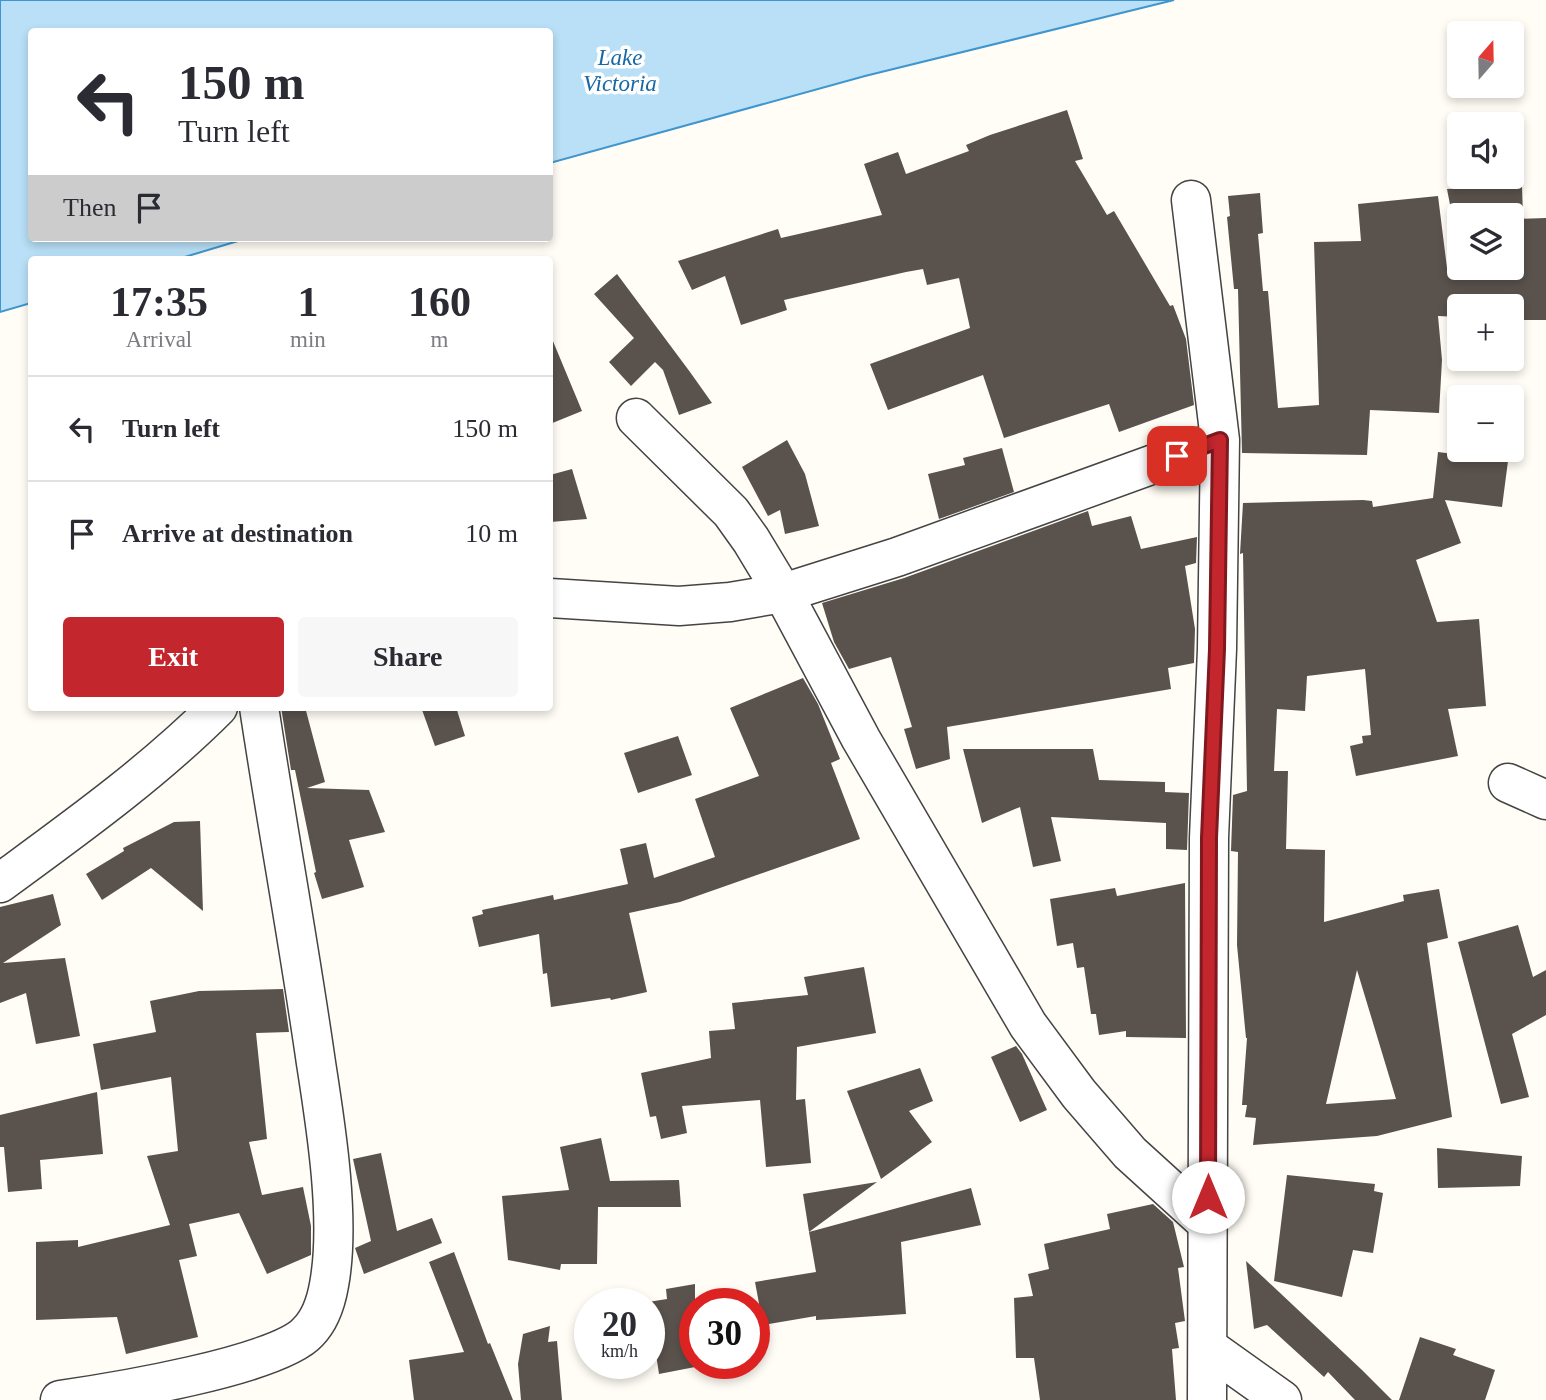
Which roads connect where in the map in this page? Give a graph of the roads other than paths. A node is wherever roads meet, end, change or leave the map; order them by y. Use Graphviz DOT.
graph roads {
  1 [pos="1191,200"];
  2 [pos="636,418"];
  3 [pos="1220,440"];
  4 [pos="783,593"];
  5 [pos="553,598"];
  6 [pos="214,711"];
  7 [pos="260,711"];
  8 [pos="1507,783"];
  9 [pos="1546,800"];
  10 [pos="0,883"];
  11 [pos="1208,1223"];
  12 [pos="1209,1348"];
  13 [pos="60,1400"];
  14 [pos="1207,1400"];
  15 [pos="1282,1400"];
  1 -- 3 [label="street"];
  2 -- 4 [label="street"];
  3 -- 4 [label="street"];
  3 -- 11 [label="street"];
  4 -- 5 [label="street"];
  4 -- 11 [label="street"];
  6 -- 10 [label="street"];
  7 -- 13 [label="street"];
  8 -- 9 [label="street"];
  11 -- 12 [label="street"];
  12 -- 14 [label="street"];
  12 -- 15 [label="street"];
}
